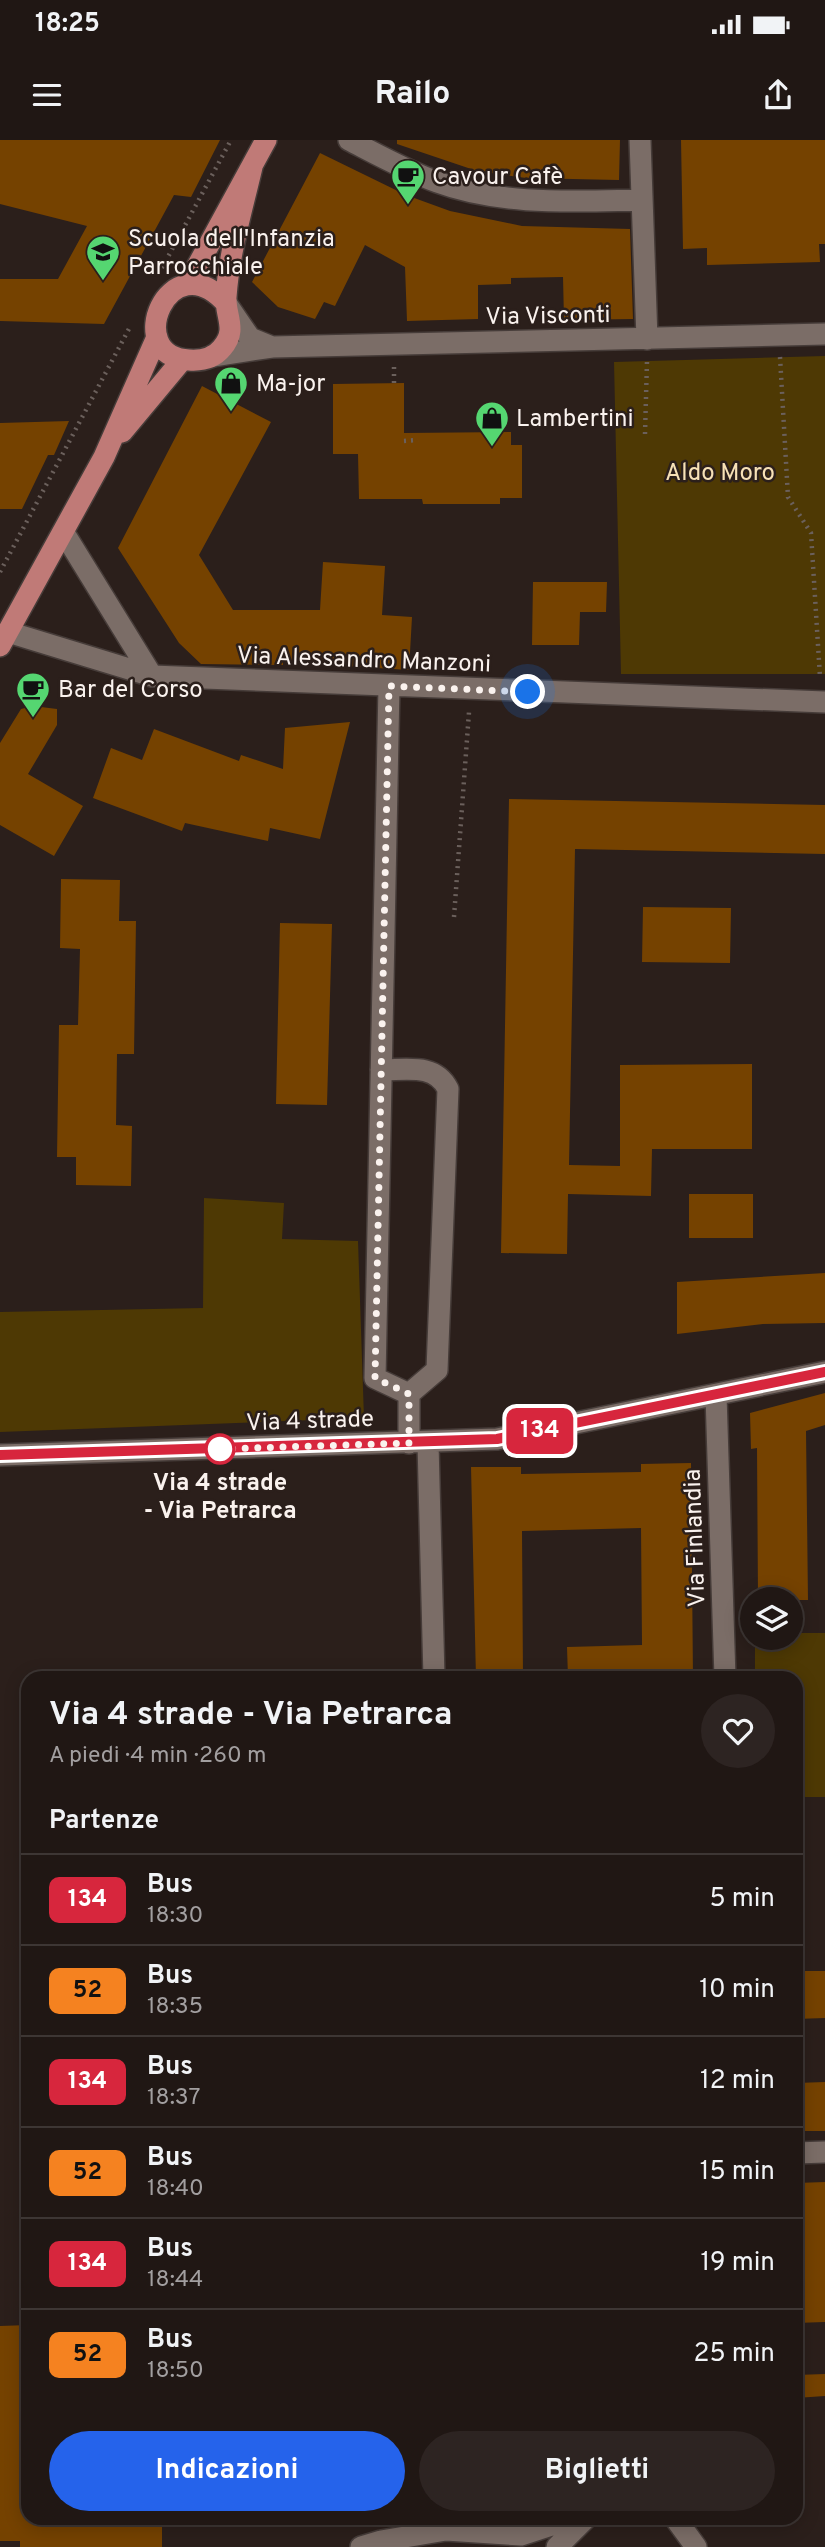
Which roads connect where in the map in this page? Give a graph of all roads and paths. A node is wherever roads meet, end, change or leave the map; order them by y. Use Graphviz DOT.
graph roads {
  1 [pos="231,140"];
  2 [pos="266,140"];
  3 [pos="349,140"];
  4 [pos="640,140"];
  5 [pos="252,167"];
  6 [pos="642,200"];
  7 [pos="160,271"];
  8 [pos="187,285"];
  9 [pos="226,303"];
  10 [pos="134,320"];
  11 [pos="825,334"];
  12 [pos="779,335"];
  13 [pos="157,337"];
  14 [pos="647,339"];
  15 [pos="272,347"];
  16 [pos="213,356"];
  17 [pos="182,360"];
  18 [pos="647,361"];
  19 [pos="645,434"];
  20 [pos="418,440"];
  21 [pos="404,441"];
  22 [pos="104,457"];
  23 [pos="64,533"];
  24 [pos="0,572"];
  25 [pos="4,639"];
  26 [pos="152,676"];
  27 [pos="389,686"];
  28 [pos="469,701"];
  29 [pos="822,702"];
  30 [pos="454,917"];
  31 [pos="381,1070"];
  32 [pos="825,1372"];
  33 [pos="409,1394"];
  34 [pos="716,1395"];
  35 [pos="419,1443"];
  36 [pos="0,1455"];
  37 [pos="434,1671"];
  38 [pos="725,1671"];
  39 [pos="825,2152"];
  40 [pos="803,2153"];
  41 [pos="482,2525"];
  42 [pos="552,2525"];
  43 [pos="579,2525"];
  44 [pos="680,2525"];
  45 [pos="472,2540"];
  46 [pos="361,2547"];
  47 [pos="557,2547"];
  48 [pos="696,2547"];
  1 -- 7 [label="path"];
  2 -- 5 [label="main road"];
  3 -- 6 [label="street"];
  4 -- 6 [label="street"];
  5 -- 8 [label="main road"];
  5 -- 9 [label="main road"];
  6 -- 14 [label="street"];
  8 -- 9 [label="main road"];
  8 -- 13 [label="main road"];
  9 -- 15 [label="street"];
  9 -- 16 [label="main road"];
  10 -- 24 [label="path"];
  11 -- 12 [label="street, Via Visconti"];
  12 -- 14 [label="street, Via Visconti"];
  12 -- 29 [label="path"];
  13 -- 17 [label="main road"];
  13 -- 22 [label="main road"];
  14 -- 15 [label="street, Via Visconti"];
  15 -- 16 [label="street, Via Visconti"];
  16 -- 17 [label="main road"];
  17 -- 22 [label="main road"];
  18 -- 19 [label="path"];
  20 -- 21 [label="path"];
  22 -- 23 [label="main road"];
  23 -- 25 [label="main road"];
  23 -- 26 [label="street"];
  25 -- 26 [label="street, Via Alessandro Manzoni"];
  26 -- 27 [label="street, Via Alessandro Manzoni"];
  27 -- 29 [label="street, Via Alessandro Manzoni"];
  27 -- 31 [label="street"];
  28 -- 30 [label="path"];
  31 -- 33 [label="street"];
  31 -- 33 [label="street"];
  32 -- 34 [label="street, Via 4 strade"];
  33 -- 35 [label="street"];
  34 -- 35 [label="street, Via 4 strade"];
  34 -- 38 [label="street, Via Finlandia"];
  35 -- 36 [label="street, Via 4 strade"];
  35 -- 37 [label="street"];
  39 -- 40 [label="street"];
  41 -- 45 [label="street"];
  42 -- 45 [label="street"];
  43 -- 47 [label="street"];
  44 -- 48 [label="street"];
  45 -- 46 [label="street"];
}
